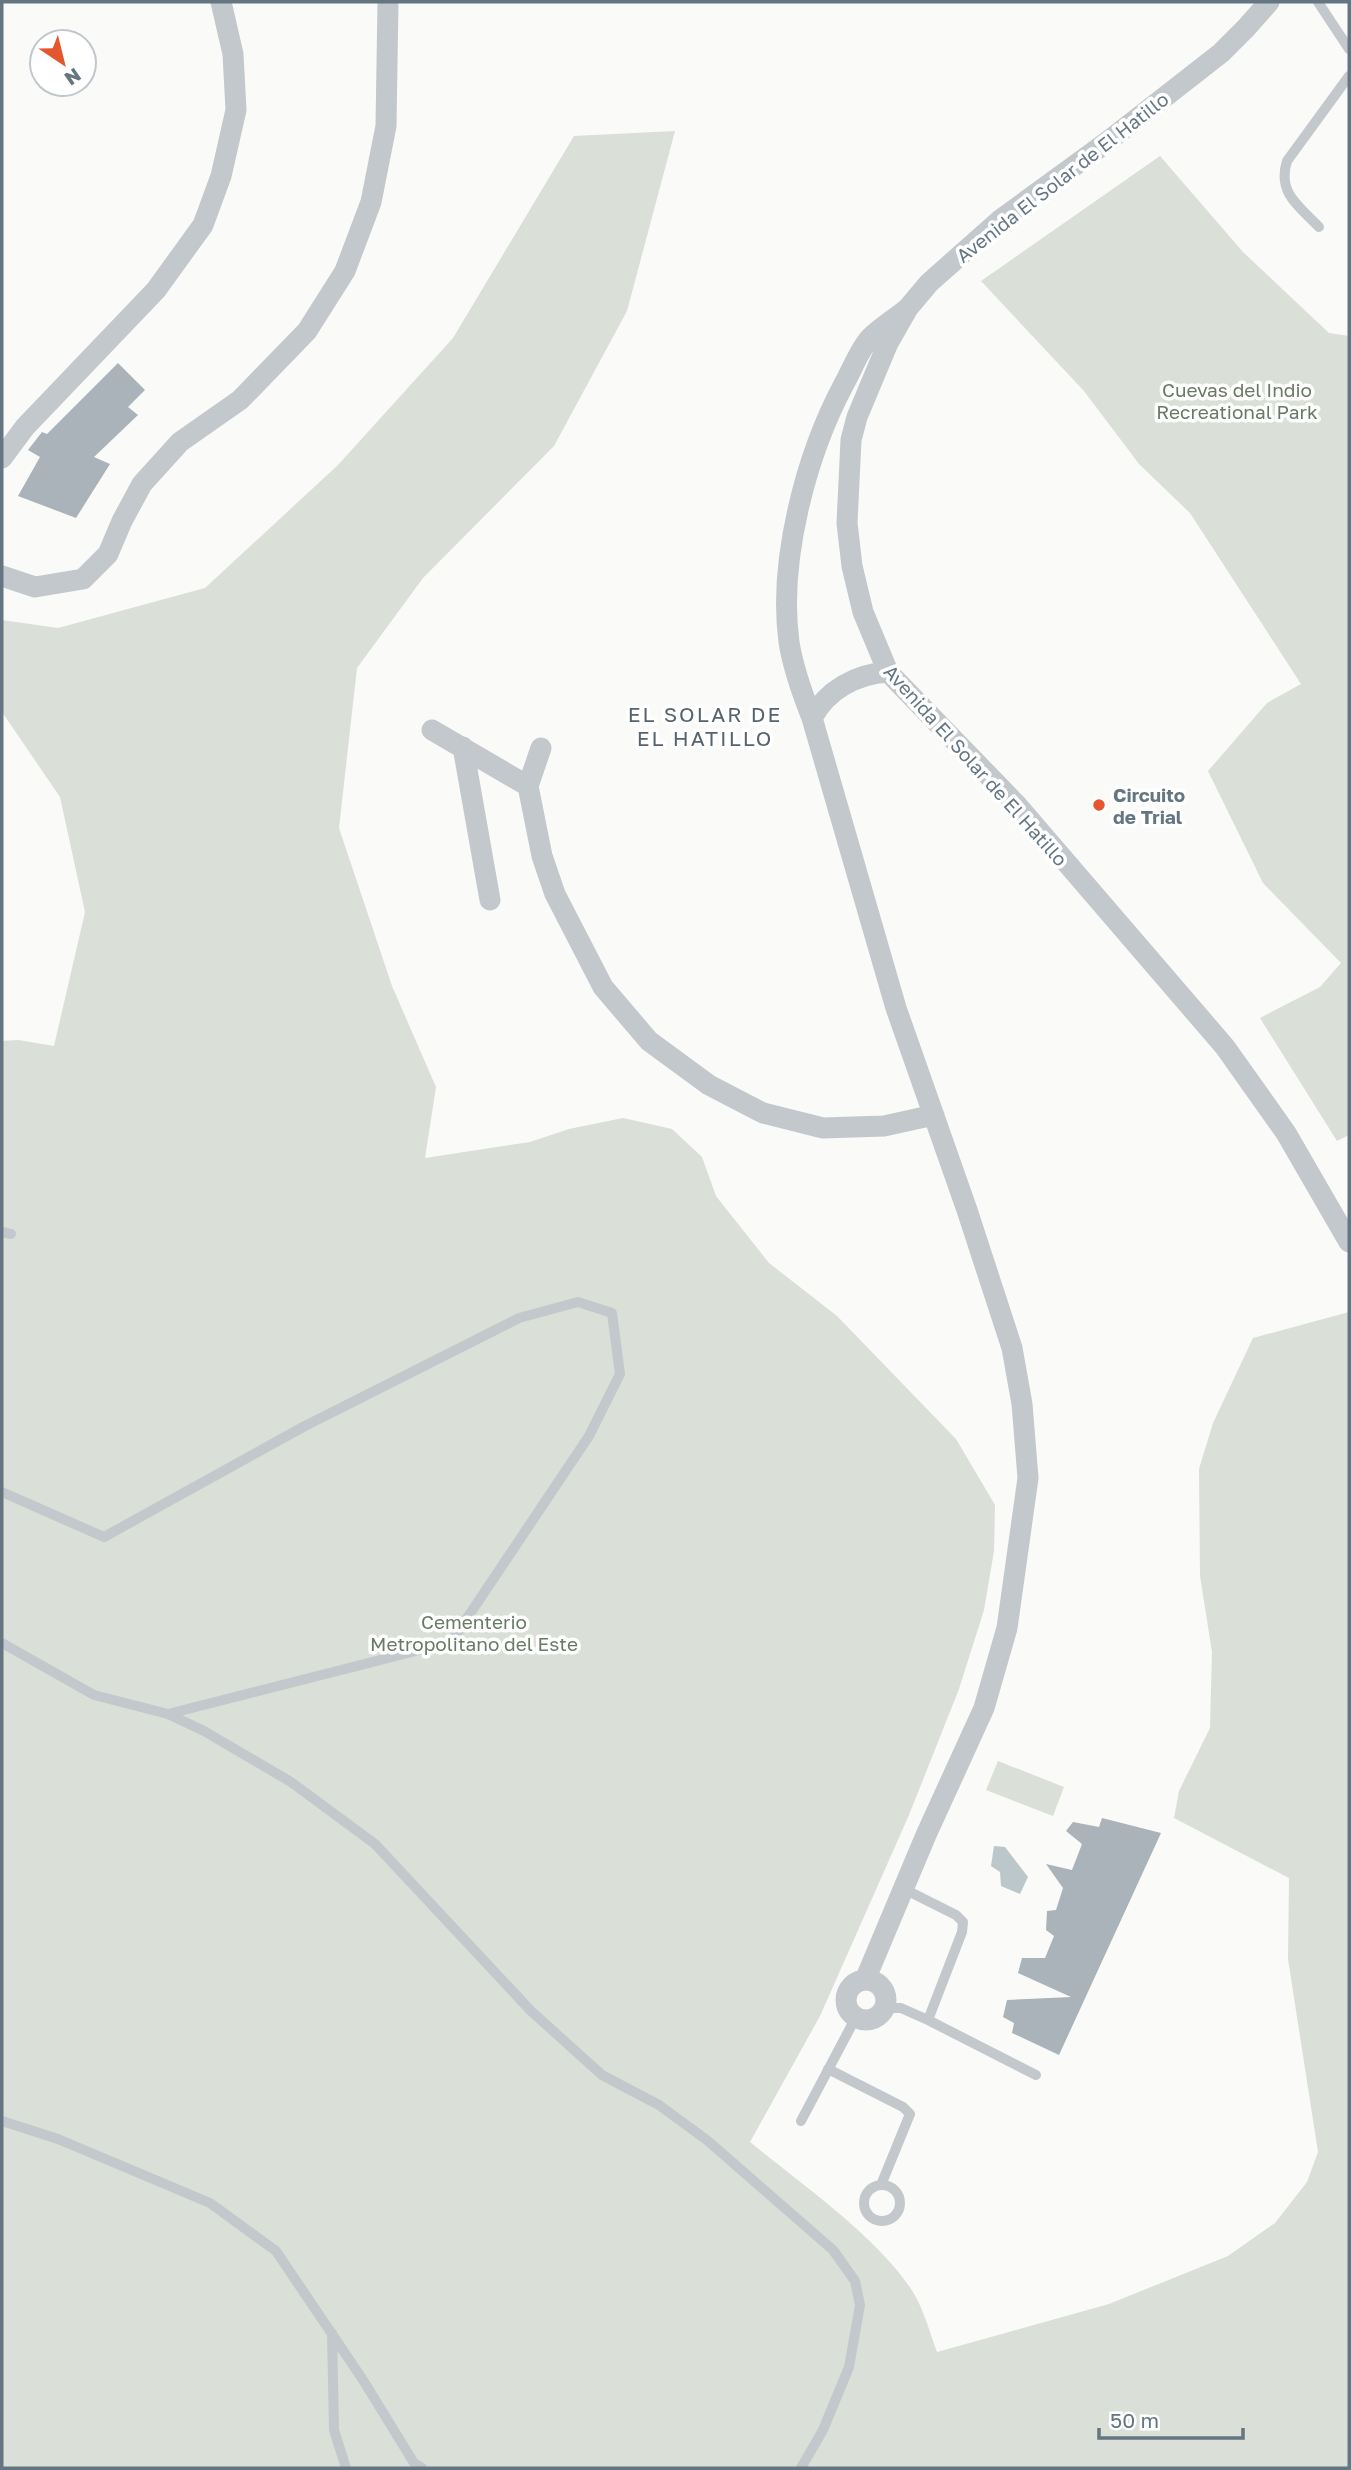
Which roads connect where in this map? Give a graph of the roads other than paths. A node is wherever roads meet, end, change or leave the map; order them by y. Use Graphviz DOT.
graph roads {
  1 [pos="221,2"];
  2 [pos="388,2"];
  3 [pos="1269,2"];
  4 [pos="1318,2"];
  5 [pos="1349,50"];
  6 [pos="1349,76"];
  7 [pos="1319,228"];
  8 [pos="908,308"];
  9 [pos="2,458"];
  10 [pos="2,576"];
  11 [pos="888,672"];
  12 [pos="812,718"];
  13 [pos="432,730"];
  14 [pos="463,747"];
  15 [pos="541,748"];
  16 [pos="528,786"];
  17 [pos="489,900"];
  18 [pos="934,1115"];
  19 [pos="1349,1241"];
  20 [pos="2,1492"];
  21 [pos="2,1643"];
  22 [pos="168,1714"];
  23 [pos="904,1889"];
  24 [pos="865,1980"];
  25 [pos="884,2008"];
  26 [pos="856,2017"];
  27 [pos="928,2020"];
  28 [pos="828,2069"];
  29 [pos="1036,2075"];
  30 [pos="2,2121"];
  31 [pos="801,2121"];
  32 [pos="881,2185"];
  33 [pos="332,2332"];
  34 [pos="346,2468"];
  35 [pos="422,2468"];
  36 [pos="801,2468"];
  1 -- 9 [label="street"];
  2 -- 10 [label="street"];
  3 -- 8 [label="street, Avenida El Solar de El Hatillo"];
  4 -- 5 [label="lane"];
  6 -- 7 [label="lane"];
  8 -- 11 [label="street, Avenida El Solar de El Hatillo"];
  8 -- 12 [label="street"];
  11 -- 12 [label="street"];
  11 -- 19 [label="street, Avenida El Solar de El Hatillo"];
  12 -- 18 [label="street"];
  13 -- 14 [label="street"];
  14 -- 16 [label="street"];
  14 -- 17 [label="street"];
  15 -- 16 [label="street"];
  16 -- 18 [label="street"];
  18 -- 23 [label="street"];
  20 -- 22 [label="lane"];
  21 -- 22 [label="lane"];
  22 -- 36 [label="lane"];
  23 -- 24 [label="street"];
  23 -- 27 [label="lane"];
  24 -- 25 [label="street"];
  24 -- 26 [label="street"];
  25 -- 26 [label="street"];
  25 -- 27 [label="lane"];
  26 -- 28 [label="lane"];
  27 -- 29 [label="lane"];
  28 -- 31 [label="lane"];
  28 -- 32 [label="lane"];
  30 -- 33 [label="lane"];
  33 -- 34 [label="lane"];
  33 -- 35 [label="lane"];
}
